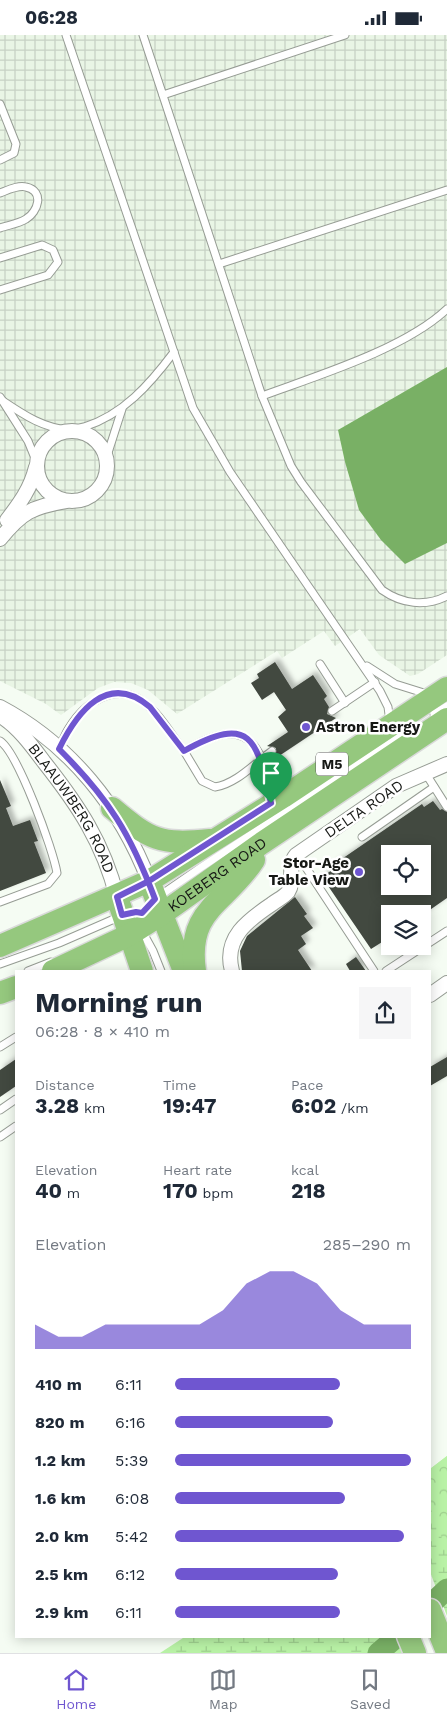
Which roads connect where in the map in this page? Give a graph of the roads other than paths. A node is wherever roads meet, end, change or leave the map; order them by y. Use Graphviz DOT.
graph roads {
  1 [pos="66,35"];
  2 [pos="143,35"];
  3 [pos="345,35"];
  4 [pos="163,95"];
  5 [pos="0,104"];
  6 [pos="9,124"];
  7 [pos="0,127"];
  8 [pos="0,160"];
  9 [pos="447,190"];
  10 [pos="0,193"];
  11 [pos="0,228"];
  12 [pos="0,258"];
  13 [pos="219,264"];
  14 [pos="0,290"];
  15 [pos="447,309"];
  16 [pos="174,352"];
  17 [pos="262,396"];
  18 [pos="2,399"];
  19 [pos="122,408"];
  20 [pos="71,431"];
  21 [pos="106,459"];
  22 [pos="37,463"];
  23 [pos="67,501"];
  24 [pos="0,528"];
  25 [pos="0,539"];
  26 [pos="447,596"];
  27 [pos="361,661"];
  28 [pos="320,665"];
  29 [pos="375,682"];
  30 [pos="345,703"];
  31 [pos="441,705"];
  32 [pos="0,707"];
  33 [pos="332,711"];
  34 [pos="0,715"];
  35 [pos="390,725"];
  36 [pos="415,727"];
  37 [pos="0,741"];
  38 [pos="59,749"];
  39 [pos="184,751"];
  40 [pos="272,751"];
  41 [pos="262,759"];
  42 [pos="447,764"];
  43 [pos="426,774"];
  44 [pos="434,787"];
  45 [pos="271,803"];
  46 [pos="447,807"];
  47 [pos="112,808"];
  48 [pos="362,837"];
  49 [pos="216,839"];
  50 [pos="262,843"];
  51 [pos="297,854"];
  52 [pos="0,902"];
  53 [pos="140,915"];
  54 [pos="447,931"];
  55 [pos="0,946"];
  56 [pos="166,947"];
  57 [pos="0,964"];
  58 [pos="30,970"];
  59 [pos="55,970"];
  60 [pos="142,970"];
  61 [pos="161,970"];
  62 [pos="175,970"];
  63 [pos="183,970"];
  64 [pos="195,970"];
  65 [pos="232,970"];
  66 [pos="373,970"];
  67 [pos="388,970"];
  68 [pos="447,983"];
  69 [pos="15,987"];
  70 [pos="0,993"];
  71 [pos="431,994"];
  72 [pos="15,1038"];
  73 [pos="0,1047"];
  74 [pos="15,1100"];
  75 [pos="0,1110"];
  76 [pos="15,1127"];
  77 [pos="0,1137"];
  78 [pos="431,1613"];
  79 [pos="409,1638"];
  80 [pos="415,1653"];
  81 [pos="447,1653"];
  1 -- 16 [label="lane"];
  2 -- 4 [label="lane"];
  3 -- 4 [label="lane"];
  4 -- 13 [label="lane"];
  5 -- 6 [label="lane"];
  6 -- 7 [label="lane"];
  6 -- 8 [label="lane"];
  9 -- 13 [label="lane"];
  10 -- 11 [label="lane"];
  12 -- 14 [label="lane"];
  13 -- 17 [label="lane"];
  15 -- 17 [label="lane"];
  16 -- 19 [label="lane"];
  16 -- 27 [label="lane"];
  17 -- 26 [label="lane"];
  18 -- 20 [label="lane"];
  18 -- 22 [label="lane"];
  19 -- 20 [label="lane"];
  19 -- 21 [label="lane"];
  20 -- 21 [label="street"];
  20 -- 22 [label="street"];
  21 -- 23 [label="street"];
  22 -- 23 [label="street"];
  22 -- 24 [label="street"];
  23 -- 25 [label="street"];
  27 -- 29 [label="lane"];
  27 -- 31 [label="lane"];
  28 -- 30 [label="lane"];
  29 -- 30 [label="lane"];
  29 -- 35 [label="lane"];
  30 -- 33 [label="lane"];
  31 -- 35 [label="main road, KOEBERG ROAD / M5"];
  31 -- 50 [label="main road, KOEBERG ROAD / M5"];
  32 -- 38 [label="street, BLAAUWBERG ROAD"];
  34 -- 53 [label="street, BLAAUWBERG ROAD"];
  35 -- 45 [label="main road, KOEBERG ROAD / M5"];
  36 -- 53 [label="lane"];
  37 -- 52 [label="lane"];
  38 -- 39 [label="lane"];
  38 -- 47 [label="street, BLAAUWBERG ROAD"];
  39 -- 41 [label="lane"];
  39 -- 41 [label="lane"];
  40 -- 41 [label="lane"];
  41 -- 45 [label="lane"];
  42 -- 43 [label="street, DELTA ROAD"];
  43 -- 44 [label="lane"];
  43 -- 51 [label="street, DELTA ROAD"];
  44 -- 46 [label="lane"];
  44 -- 48 [label="lane"];
  45 -- 49 [label="main road, KOEBERG ROAD / M5"];
  47 -- 49 [label="main road"];
  47 -- 53 [label="street, BLAAUWBERG ROAD"];
  49 -- 53 [label="main road, KOEBERG ROAD / M5"];
  50 -- 53 [label="main road, KOEBERG ROAD / M5"];
  50 -- 64 [label="main road"];
  51 -- 65 [label="street"];
  51 -- 66 [label="lane"];
  53 -- 55 [label="main road, M5"];
  53 -- 57 [label="lane"];
  53 -- 58 [label="lane"];
  53 -- 59 [label="main road, M5"];
  53 -- 60 [label="main road, BLAAUWBERG ROAD"];
  53 -- 61 [label="lane"];
  53 -- 63 [label="main road, BLAAUWBERG ROAD"];
  54 -- 67 [label="lane"];
  56 -- 62 [label="lane"];
  68 -- 71 [label="street"];
  69 -- 70 [label="main road"];
  72 -- 73 [label="lane"];
  74 -- 75 [label="lane"];
  76 -- 77 [label="lane"];
  78 -- 81 [label="main road"];
  79 -- 80 [label="main road"];
}
